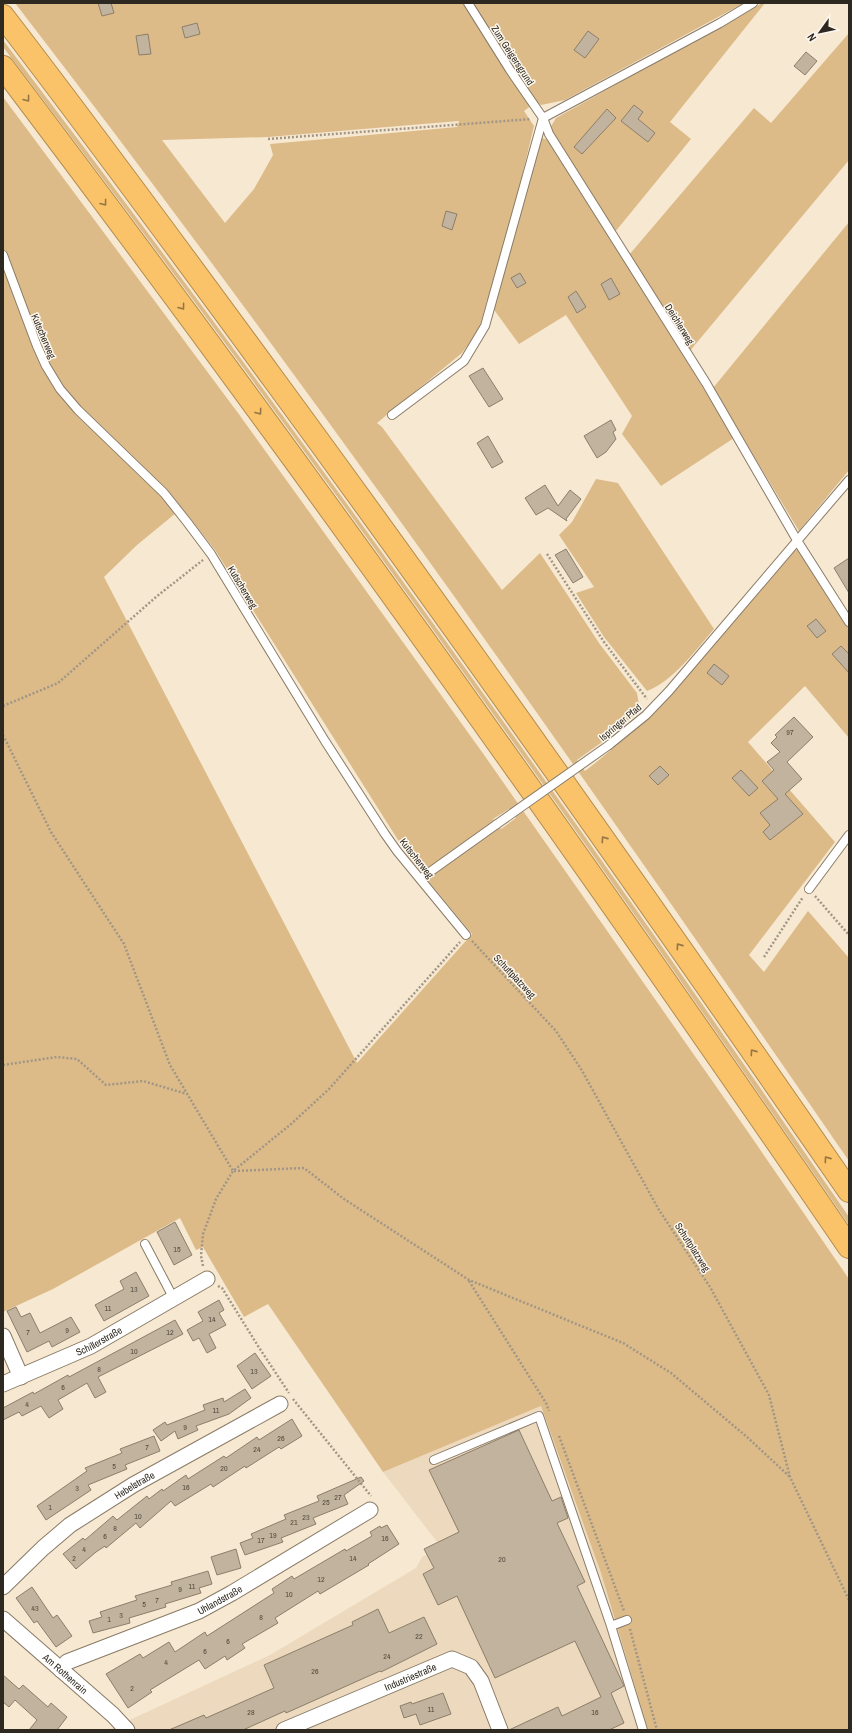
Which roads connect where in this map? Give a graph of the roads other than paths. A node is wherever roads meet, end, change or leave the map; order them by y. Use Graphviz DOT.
graph roads {
  1 [pos="468,3"];
  2 [pos="753,3"];
  3 [pos="3,16"];
  4 [pos="3,67"];
  5 [pos="543,118"];
  6 [pos="3,255"];
  7 [pos="392,415"];
  8 [pos="849,480"];
  9 [pos="798,542"];
  10 [pos="849,622"];
  11 [pos="849,835"];
  12 [pos="420,879"];
  13 [pos="809,889"];
  14 [pos="466,935"];
  15 [pos="849,1191"];
  16 [pos="145,1244"];
  17 [pos="849,1247"];
  18 [pos="207,1279"];
  19 [pos="174,1299"];
  20 [pos="3,1336"];
  21 [pos="22,1378"];
  22 [pos="3,1384"];
  23 [pos="280,1404"];
  24 [pos="434,1460"];
  25 [pos="370,1510"];
  26 [pos="3,1586"];
  27 [pos="3,1619"];
  28 [pos="627,1620"];
  29 [pos="611,1626"];
  30 [pos="61,1670"];
  31 [pos="127,1730"];
  32 [pos="284,1730"];
  33 [pos="500,1730"];
  34 [pos="643,1730"];
  1 -- 5 [label="lane, Zum Geigersgrund"];
  2 -- 5 [label="lane"];
  15 -- 3 [label="highway, one-way"];
  4 -- 17 [label="highway, one-way"];
  5 -- 7 [label="lane"];
  5 -- 9 [label="lane, Deichlerweg"];
  6 -- 12 [label="lane, Kutscherweg"];
  8 -- 9 [label="lane, Ispringer Pfad"];
  9 -- 10 [label="lane"];
  9 -- 12 [label="lane, Ispringer Pfad, bridge"];
  11 -- 13 [label="lane"];
  12 -- 14 [label="lane, Kutscherweg"];
  16 -- 19 [label="lane"];
  18 -- 19 [label="street, Schillerstraße"];
  19 -- 21 [label="street, Schillerstraße"];
  20 -- 21 [label="street"];
  21 -- 22 [label="street, Schillerstraße"];
  23 -- 26 [label="street, Hebelstraße"];
  24 -- 29 [label="lane"];
  25 -- 30 [label="street, Uhlandstraße"];
  27 -- 30 [label="street, Am Rothenrain"];
  28 -- 29 [label="lane"];
  29 -- 34 [label="lane"];
  30 -- 31 [label="street, Am Rothenrain"];
  32 -- 33 [label="street, Industriestraße"];
}
